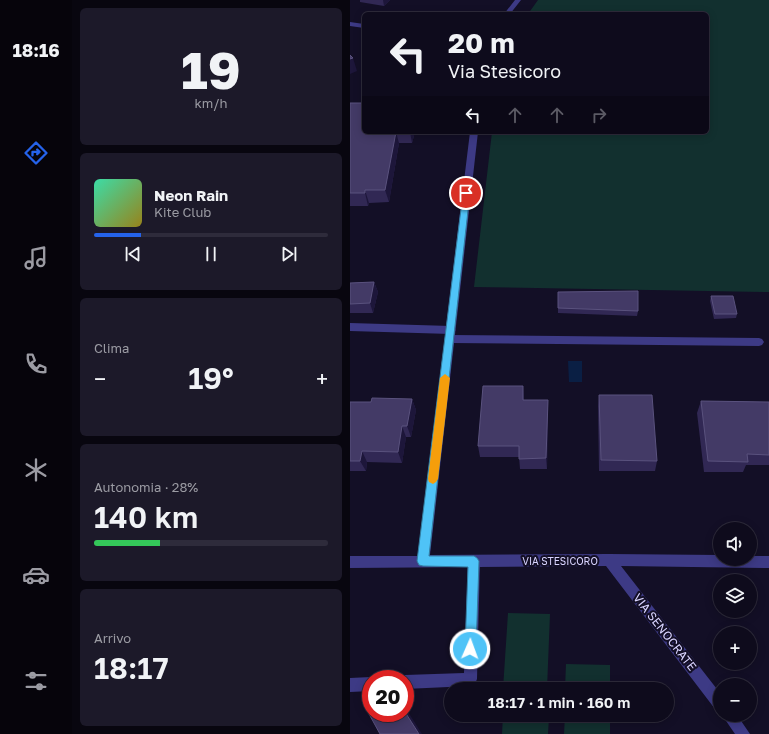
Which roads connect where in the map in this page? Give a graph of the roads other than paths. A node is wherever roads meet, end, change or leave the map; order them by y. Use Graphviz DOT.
graph roads {
  1 [pos="518,0"];
  2 [pos="509,12"];
  3 [pos="350,24"];
  4 [pos="362,26"];
  5 [pos="474,134"];
  6 [pos="350,327"];
  7 [pos="450,334"];
  8 [pos="759,342"];
  9 [pos="609,560"];
  10 [pos="423,561"];
  11 [pos="474,561"];
  12 [pos="350,562"];
  13 [pos="769,562"];
  14 [pos="414,682"];
  15 [pos="362,684"];
  16 [pos="350,685"];
  17 [pos="713,695"];
  18 [pos="734,722"];
  19 [pos="743,734"];
  1 -- 2 [label="street"];
  3 -- 4 [label="street"];
  5 -- 7 [label="street"];
  6 -- 7 [label="street"];
  7 -- 8 [label="street"];
  7 -- 10 [label="street"];
  9 -- 11 [label="street, VIA STESICORO"];
  9 -- 13 [label="street, VIA STESICORO"];
  9 -- 17 [label="street, VIA SENOCRATE"];
  10 -- 11 [label="street, VIA STESICORO"];
  10 -- 12 [label="street, VIA STESICORO"];
  11 -- 14 [label="street"];
  15 -- 16 [label="street"];
  18 -- 19 [label="street"];
}
